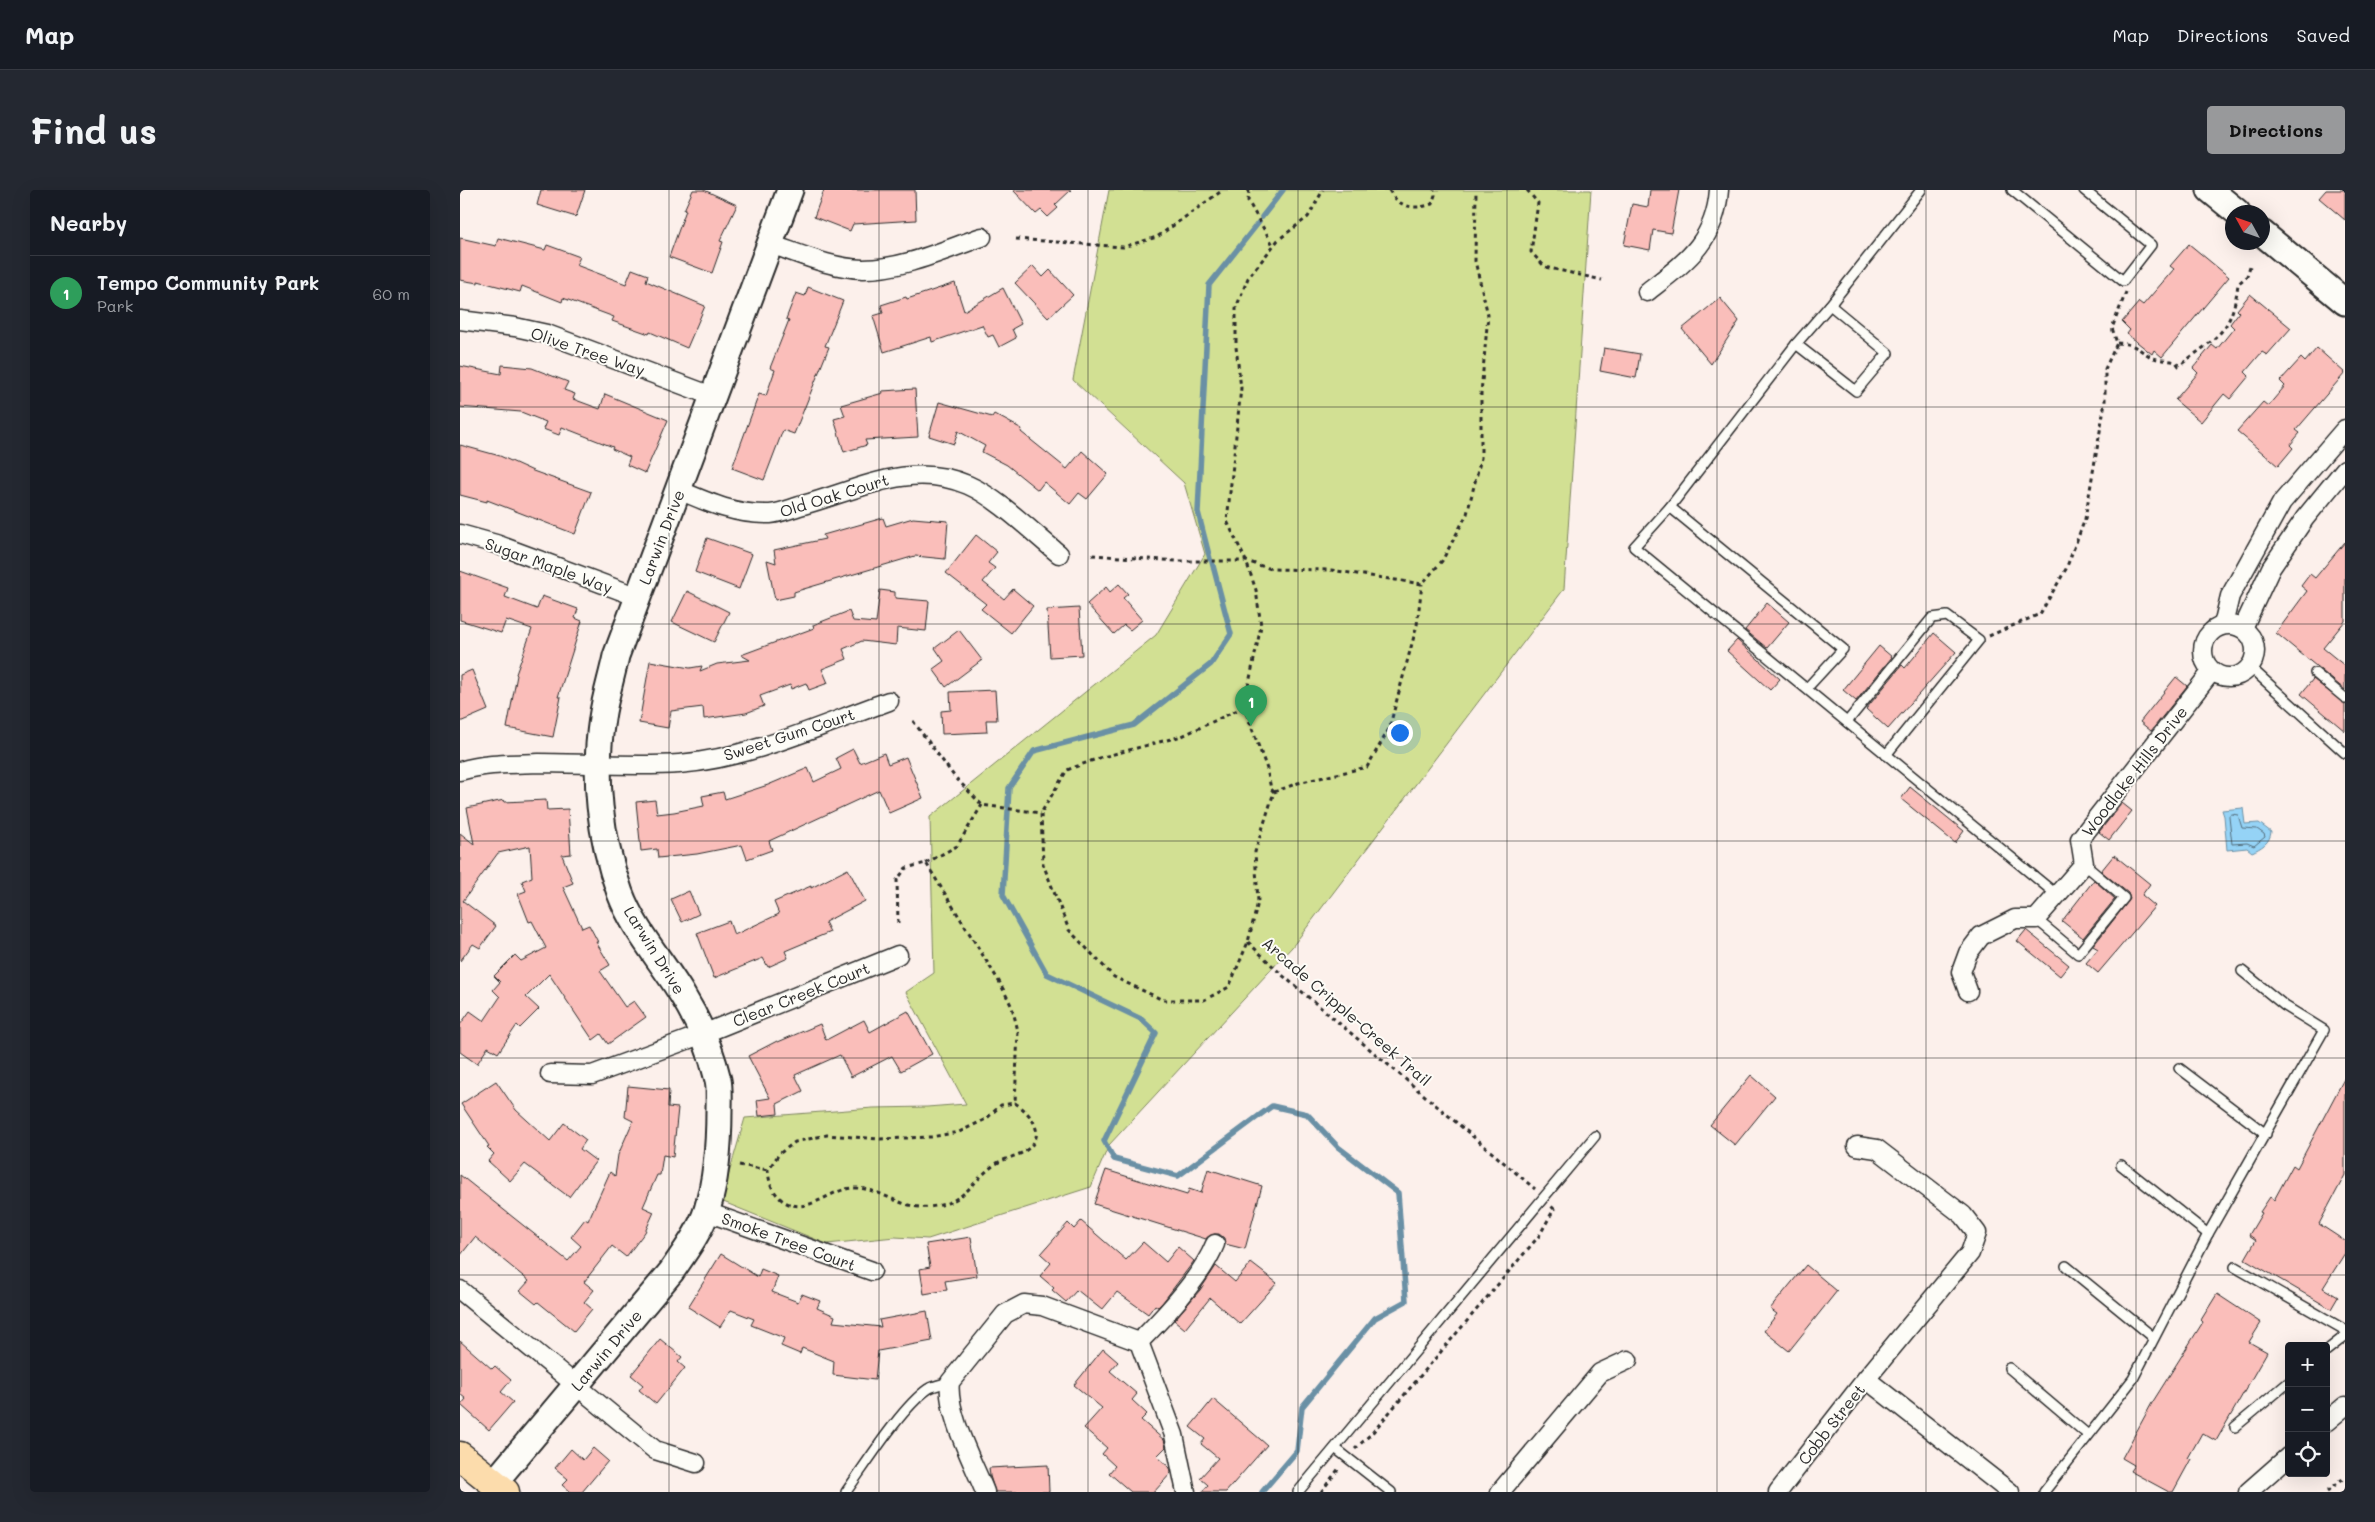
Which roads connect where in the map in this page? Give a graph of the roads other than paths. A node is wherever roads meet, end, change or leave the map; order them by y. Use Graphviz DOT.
graph roads {
  1 [pos="790,190"];
  2 [pos="1719,190"];
  3 [pos="1921,190"];
  4 [pos="2012,190"];
  5 [pos="2084,190"];
  6 [pos="2210,190"];
  7 [pos="2229,205"];
  8 [pos="982,237"];
  9 [pos="2270,240"];
  10 [pos="770,244"];
  11 [pos="1647,292"];
  12 [pos="2345,302"];
  13 [pos="1830,305"];
  14 [pos="460,320"];
  15 [pos="1796,344"];
  16 [pos="712,396"];
  17 [pos="2345,429"];
  18 [pos="2345,469"];
  19 [pos="679,490"];
  20 [pos="2282,502"];
  21 [pos="1670,506"];
  22 [pos="2305,518"];
  23 [pos="460,534"];
  24 [pos="1059,554"];
  25 [pos="638,598"];
  26 [pos="2223,625"];
  27 [pos="2243,628"];
  28 [pos="2250,667"];
  29 [pos="2212,671"];
  30 [pos="2315,673"];
  31 [pos="1808,688"];
  32 [pos="2345,698"];
  33 [pos="889,701"];
  34 [pos="1847,722"];
  35 [pos="2345,753"];
  36 [pos="1886,755"];
  37 [pos="598,764"];
  38 [pos="460,771"];
  39 [pos="2084,864"];
  40 [pos="2057,895"];
  41 [pos="2036,919"];
  42 [pos="898,954"];
  43 [pos="2242,971"];
  44 [pos="1968,992"];
  45 [pos="703,1034"];
  46 [pos="2179,1068"];
  47 [pos="550,1074"];
  48 [pos="2266,1134"];
  49 [pos="1595,1136"];
  50 [pos="1857,1146"];
  51 [pos="2121,1165"];
  52 [pos="707,1212"];
  53 [pos="2208,1234"];
  54 [pos="1215,1244"];
  55 [pos="2066,1266"];
  56 [pos="2235,1267"];
  57 [pos="872,1271"];
  58 [pos="460,1290"];
  59 [pos="2345,1330"];
  60 [pos="2345,1336"];
  61 [pos="2153,1338"];
  62 [pos="1139,1342"];
  63 [pos="2330,1349"];
  64 [pos="1628,1360"];
  65 [pos="2009,1368"];
  66 [pos="1866,1379"];
  67 [pos="950,1382"];
  68 [pos="2285,1385"];
  69 [pos="576,1386"];
  70 [pos="2345,1406"];
  71 [pos="2330,1419"];
  72 [pos="2235,1427"];
  73 [pos="2088,1435"];
  74 [pos="1335,1448"];
  75 [pos="460,1456"];
  76 [pos="2285,1460"];
  77 [pos="696,1463"];
  78 [pos="499,1488"];
  79 [pos="846,1492"];
  80 [pos="985,1492"];
  81 [pos="1186,1492"];
  82 [pos="1298,1492"];
  83 [pos="1391,1492"];
  84 [pos="1500,1492"];
  85 [pos="1778,1492"];
  86 [pos="2010,1492"];
  87 [pos="2044,1492"];
  88 [pos="2248,1492"];
  1 -- 10 [label="street, Larwin Drive"];
  2 -- 11 [label="street"];
  3 -- 13 [label="lane"];
  4 -- 5 [label="lane"];
  6 -- 7 [label="street"];
  8 -- 10 [label="street"];
  9 -- 12 [label="street"];
  10 -- 16 [label="street, Larwin Drive"];
  13 -- 15 [label="lane"];
  13 -- 15 [label="lane"];
  14 -- 16 [label="street, Olive Tree Way"];
  15 -- 21 [label="lane"];
  16 -- 19 [label="street, Larwin Drive"];
  17 -- 20 [label="street"];
  18 -- 22 [label="street"];
  19 -- 24 [label="street, Old Oak Court"];
  19 -- 25 [label="street, Larwin Drive"];
  20 -- 22 [label="street"];
  20 -- 26 [label="street"];
  21 -- 31 [label="lane"];
  21 -- 31 [label="lane"];
  22 -- 27 [label="street"];
  23 -- 25 [label="street, Sugar Maple Way"];
  25 -- 37 [label="street, Larwin Drive"];
  26 -- 27 [label="street"];
  26 -- 29 [label="street"];
  27 -- 28 [label="street"];
  28 -- 29 [label="street"];
  28 -- 35 [label="lane"];
  29 -- 39 [label="street, Woodlake Hills Drive"];
  30 -- 32 [label="lane"];
  31 -- 34 [label="lane"];
  33 -- 37 [label="street, Sweet Gum Court"];
  34 -- 36 [label="lane"];
  34 -- 36 [label="lane"];
  36 -- 40 [label="lane"];
  37 -- 38 [label="street, Sweet Gum Court"];
  37 -- 45 [label="street, Larwin Drive"];
  39 -- 40 [label="street"];
  39 -- 41 [label="lane"];
  40 -- 41 [label="street"];
  41 -- 44 [label="street"];
  42 -- 45 [label="street, Clear Creek Court"];
  43 -- 48 [label="lane"];
  45 -- 47 [label="street, Clear Creek Court"];
  45 -- 52 [label="street, Larwin Drive"];
  46 -- 48 [label="lane"];
  48 -- 53 [label="lane"];
  49 -- 74 [label="lane"];
  50 -- 66 [label="street, Cobb Street"];
  51 -- 53 [label="lane"];
  52 -- 57 [label="street, Smoke Tree Court"];
  52 -- 69 [label="street, Larwin Drive"];
  53 -- 61 [label="lane"];
  54 -- 62 [label="street"];
  55 -- 61 [label="lane"];
  56 -- 59 [label="lane"];
  58 -- 69 [label="street"];
  60 -- 63 [label="lane"];
  61 -- 73 [label="lane"];
  62 -- 67 [label="street"];
  62 -- 81 [label="street"];
  64 -- 84 [label="street"];
  65 -- 73 [label="lane"];
  66 -- 85 [label="street, Cobb Street"];
  66 -- 86 [label="street"];
  67 -- 79 [label="lane"];
  67 -- 80 [label="street"];
  68 -- 72 [label="lane"];
  69 -- 77 [label="street"];
  69 -- 78 [label="street, Larwin Drive"];
  70 -- 71 [label="street"];
  73 -- 87 [label="lane"];
  74 -- 82 [label="lane"];
  74 -- 83 [label="lane"];
  75 -- 78 [label="main road"];
  76 -- 88 [label="street"];
}
